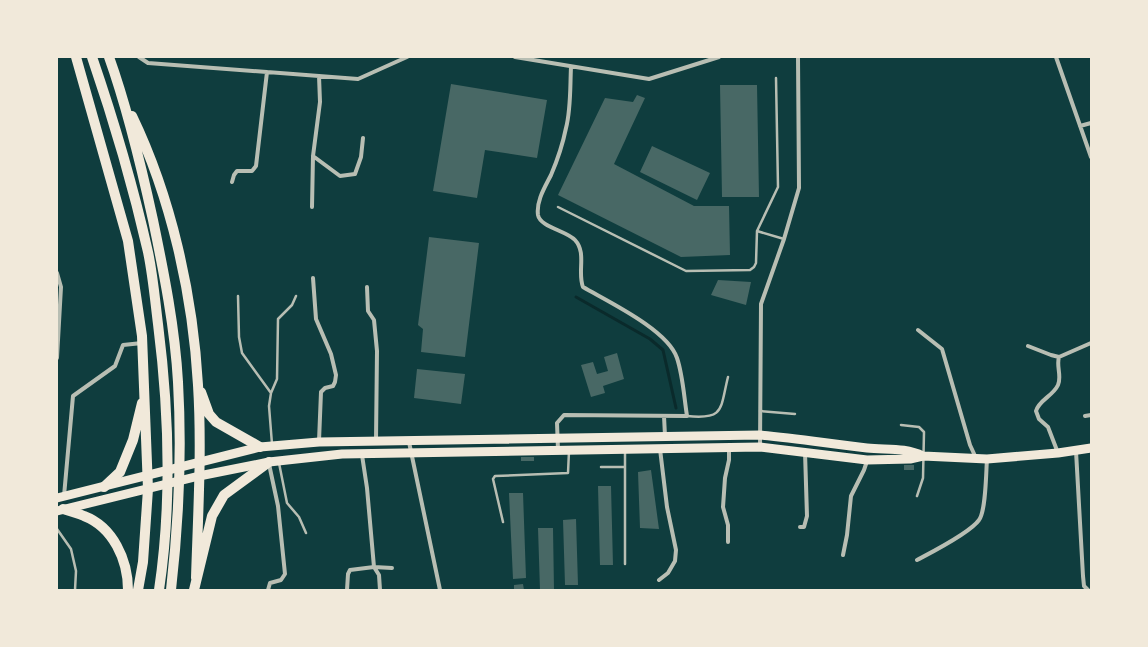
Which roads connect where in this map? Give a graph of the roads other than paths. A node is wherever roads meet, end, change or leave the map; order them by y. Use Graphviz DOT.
graph roads {
  1 [pos="76,57"];
  2 [pos="92,57"];
  3 [pos="109,57"];
  4 [pos="139,57"];
  5 [pos="407,57"];
  6 [pos="515,57"];
  7 [pos="719,57"];
  8 [pos="798,57"];
  9 [pos="1056,57"];
  10 [pos="571,67"];
  11 [pos="267,72"];
  12 [pos="319,76"];
  13 [pos="776,78"];
  14 [pos="123,97"];
  15 [pos="1091,123"];
  16 [pos="1080,126"];
  17 [pos="363,138"];
  18 [pos="313,156"];
  19 [pos="1091,156"];
  20 [pos="232,182"];
  21 [pos="312,207"];
  22 [pos="558,207"];
  23 [pos="758,231"];
  24 [pos="784,239"];
  25 [pos="57,273"];
  26 [pos="313,278"];
  27 [pos="367,287"];
  28 [pos="59,294"];
  29 [pos="238,296"];
  30 [pos="296,296"];
  31 [pos="918,330"];
  32 [pos="143,343"];
  33 [pos="1091,344"];
  34 [pos="1028,346"];
  35 [pos="1059,356"];
  36 [pos="57,358"];
  37 [pos="728,377"];
  38 [pos="145,385"];
  39 [pos="198,385"];
  40 [pos="271,393"];
  41 [pos="760,411"];
  42 [pos="794,414"];
  43 [pos="1091,415"];
  44 [pos="664,416"];
  45 [pos="687,416"];
  46 [pos="1084,416"];
  47 [pos="901,425"];
  48 [pos="760,435"];
  49 [pos="665,436"];
  50 [pos="558,437"];
  51 [pos="409,439"];
  52 [pos="376,440"];
  53 [pos="319,442"];
  54 [pos="272,445"];
  55 [pos="260,446"];
  56 [pos="760,447"];
  57 [pos="729,448"];
  58 [pos="1091,448"];
  59 [pos="660,449"];
  60 [pos="625,450"];
  61 [pos="558,451"];
  62 [pos="569,451"];
  63 [pos="1076,451"];
  64 [pos="805,452"];
  65 [pos="411,453"];
  66 [pos="1058,453"];
  67 [pos="362,454"];
  68 [pos="924,456"];
  69 [pos="976,458"];
  70 [pos="987,459"];
  71 [pos="279,460"];
  72 [pos="867,460"];
  73 [pos="200,462"];
  74 [pos="269,462"];
  75 [pos="601,467"];
  76 [pos="625,467"];
  77 [pos="149,476"];
  78 [pos="200,476"];
  79 [pos="104,487"];
  80 [pos="148,489"];
  81 [pos="917,496"];
  82 [pos="61,497"];
  83 [pos="60,510"];
  84 [pos="503,522"];
  85 [pos="800,528"];
  86 [pos="57,529"];
  87 [pos="306,533"];
  88 [pos="728,542"];
  89 [pos="843,554"];
  90 [pos="917,560"];
  91 [pos="625,564"];
  92 [pos="374,567"];
  93 [pos="392,568"];
  94 [pos="196,578"];
  95 [pos="659,580"];
  96 [pos="75,590"];
  97 [pos="128,590"];
  98 [pos="138,590"];
  99 [pos="160,590"];
  100 [pos="171,590"];
  101 [pos="194,590"];
  102 [pos="268,590"];
  103 [pos="348,590"];
  104 [pos="380,590"];
  105 [pos="440,590"];
  106 [pos="1088,590"];
  1 -- 32 [label="highway"];
  2 -- 99 [label="highway"];
  3 -- 14 [label="highway"];
  4 -- 11 [label="street"];
  5 -- 12 [label="street"];
  6 -- 10 [label="street"];
  7 -- 10 [label="street"];
  8 -- 24 [label="street"];
  9 -- 16 [label="street"];
  10 -- 45 [label="street"];
  11 -- 12 [label="street"];
  11 -- 20 [label="street"];
  12 -- 18 [label="street"];
  13 -- 23 [label="lane"];
  14 -- 39 [label="highway"];
  14 -- 100 [label="highway"];
  15 -- 16 [label="street"];
  16 -- 19 [label="street"];
  17 -- 18 [label="street"];
  18 -- 21 [label="street"];
  22 -- 23 [label="lane"];
  23 -- 24 [label="lane"];
  24 -- 41 [label="street"];
  25 -- 28 [label="street"];
  26 -- 53 [label="street"];
  27 -- 52 [label="street"];
  28 -- 36 [label="street"];
  29 -- 40 [label="lane"];
  30 -- 40 [label="lane"];
  31 -- 69 [label="street"];
  32 -- 38 [label="highway"];
  32 -- 82 [label="street"];
  33 -- 35 [label="street"];
  34 -- 35 [label="street"];
  35 -- 66 [label="street"];
  37 -- 45 [label="lane"];
  38 -- 77 [label="highway"];
  38 -- 79 [label="highway"];
  39 -- 55 [label="highway"];
  39 -- 73 [label="highway"];
  40 -- 54 [label="lane"];
  41 -- 42 [label="lane"];
  41 -- 48 [label="street"];
  43 -- 46 [label="street"];
  44 -- 45 [label="street"];
  44 -- 49 [label="street"];
  44 -- 50 [label="street"];
  47 -- 68 [label="lane"];
  48 -- 49 [label="main road"];
  48 -- 56 [label="street"];
  48 -- 68 [label="main road"];
  49 -- 50 [label="main road"];
  50 -- 51 [label="main road"];
  50 -- 61 [label="street"];
  51 -- 52 [label="main road"];
  51 -- 65 [label="street"];
  52 -- 53 [label="main road"];
  53 -- 54 [label="main road"];
  54 -- 55 [label="main road"];
  55 -- 73 [label="main road"];
  56 -- 57 [label="main road"];
  56 -- 64 [label="main road"];
  57 -- 59 [label="main road"];
  57 -- 88 [label="street"];
  58 -- 63 [label="main road"];
  59 -- 60 [label="main road"];
  59 -- 95 [label="street"];
  60 -- 62 [label="main road"];
  60 -- 76 [label="lane"];
  61 -- 62 [label="main road"];
  61 -- 65 [label="main road"];
  62 -- 84 [label="lane"];
  63 -- 66 [label="main road"];
  63 -- 106 [label="street"];
  64 -- 72 [label="main road"];
  64 -- 85 [label="street"];
  65 -- 67 [label="main road"];
  65 -- 105 [label="street"];
  66 -- 70 [label="main road"];
  67 -- 71 [label="main road"];
  67 -- 92 [label="street"];
  68 -- 69 [label="main road"];
  68 -- 72 [label="main road"];
  68 -- 81 [label="lane"];
  69 -- 70 [label="main road"];
  70 -- 90 [label="street"];
  71 -- 74 [label="main road"];
  71 -- 87 [label="lane"];
  72 -- 89 [label="street"];
  73 -- 77 [label="main road"];
  73 -- 78 [label="highway"];
  74 -- 78 [label="main road"];
  74 -- 94 [label="highway"];
  74 -- 102 [label="street"];
  75 -- 76 [label="lane"];
  76 -- 91 [label="lane"];
  77 -- 79 [label="main road"];
  77 -- 80 [label="highway"];
  78 -- 80 [label="main road"];
  78 -- 94 [label="highway"];
  79 -- 82 [label="main road"];
  80 -- 83 [label="main road"];
  80 -- 98 [label="highway"];
  83 -- 97 [label="highway"];
  86 -- 96 [label="lane"];
  92 -- 93 [label="street"];
  92 -- 103 [label="street"];
  92 -- 104 [label="street"];
  94 -- 101 [label="highway"];
}
